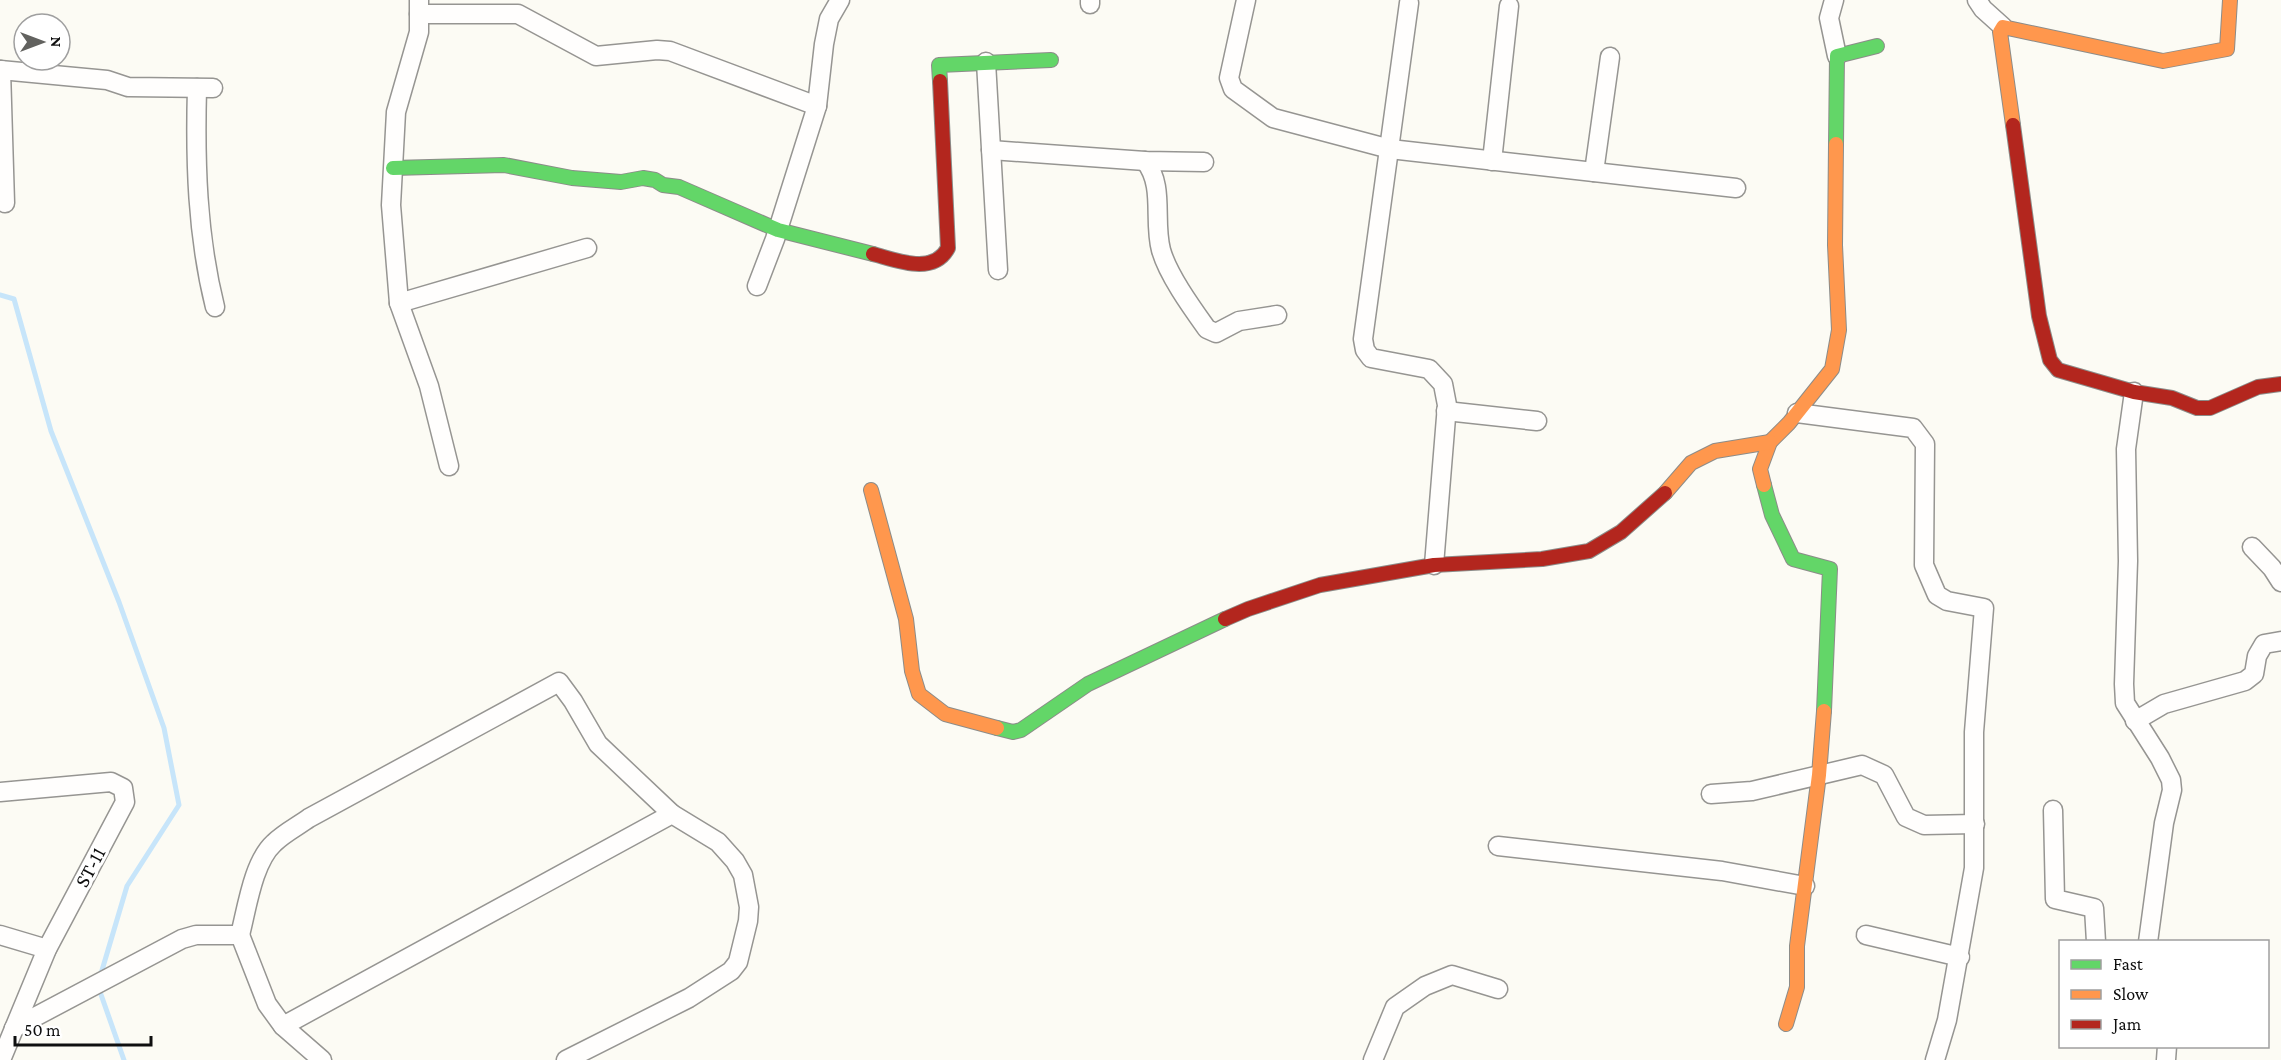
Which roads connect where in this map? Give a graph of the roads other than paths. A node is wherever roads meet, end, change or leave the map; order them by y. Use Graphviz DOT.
graph roads {
  1 [pos="840,0"];
  2 [pos="1246,0"];
  3 [pos="1834,0"];
  4 [pos="1977,0"];
  5 [pos="2230,0"];
  6 [pos="1409,3"];
  7 [pos="1509,6"];
  8 [pos="419,7"];
  9 [pos="2003,27"];
  10 [pos="1877,46"];
  11 [pos="1610,57"];
  12 [pos="1837,57"];
  13 [pos="1051,60"];
  14 [pos="986,62"];
  15 [pos="1,70"];
  16 [pos="818,106"];
  17 [pos="1390,149"];
  18 [pos="991,150"];
  19 [pos="1145,161"];
  20 [pos="1492,161"];
  21 [pos="1204,162"];
  22 [pos="393,168"];
  23 [pos="1594,172"];
  24 [pos="1736,188"];
  25 [pos="5,203"];
  26 [pos="778,231"];
  27 [pos="587,248"];
  28 [pos="998,270"];
  29 [pos="757,286"];
  30 [pos="399,303"];
  31 [pos="215,307"];
  32 [pos="1277,315"];
  33 [pos="2281,384"];
  34 [pos="2134,392"];
  35 [pos="1446,411"];
  36 [pos="1797,413"];
  37 [pos="1537,421"];
  38 [pos="1770,442"];
  39 [pos="449,466"];
  40 [pos="871,490"];
  41 [pos="2252,547"];
  42 [pos="1434,565"];
  43 [pos="2281,582"];
  44 [pos="2281,641"];
  45 [pos="2135,721"];
  46 [pos="1819,775"];
  47 [pos="0,792"];
  48 [pos="1711,794"];
  49 [pos="2054,810"];
  50 [pos="672,814"];
  51 [pos="1975,824"];
  52 [pos="1498,846"];
  53 [pos="1805,886"];
  54 [pos="0,935"];
  55 [pos="240,935"];
  56 [pos="1866,935"];
  57 [pos="2096,940"];
  58 [pos="2148,940"];
  59 [pos="47,949"];
  60 [pos="1960,957"];
  61 [pos="1498,989"];
  62 [pos="1786,1024"];
  63 [pos="283,1026"];
  64 [pos="14,1028"];
  65 [pos="593,1054"];
  66 [pos="1,1060"];
  67 [pos="322,1060"];
  68 [pos="566,1060"];
  69 [pos="1373,1060"];
  70 [pos="1935,1060"];
  1 -- 16 [label="street"];
  2 -- 17 [label="street"];
  3 -- 12 [label="street"];
  4 -- 9 [label="street"];
  5 -- 9 [label="street"];
  6 -- 17 [label="street"];
  7 -- 20 [label="street"];
  8 -- 16 [label="street"];
  8 -- 22 [label="street"];
  9 -- 34 [label="street"];
  10 -- 12 [label="street"];
  11 -- 23 [label="street"];
  12 -- 36 [label="street"];
  13 -- 14 [label="street"];
  14 -- 18 [label="street"];
  14 -- 26 [label="street"];
  15 -- 25 [label="street"];
  15 -- 31 [label="street"];
  16 -- 26 [label="street"];
  17 -- 20 [label="street"];
  17 -- 35 [label="street"];
  18 -- 19 [label="street"];
  18 -- 28 [label="street"];
  19 -- 21 [label="street"];
  19 -- 32 [label="street"];
  20 -- 23 [label="street"];
  22 -- 26 [label="street"];
  22 -- 30 [label="street"];
  23 -- 24 [label="street"];
  26 -- 29 [label="street"];
  27 -- 30 [label="street"];
  30 -- 39 [label="street"];
  33 -- 34 [label="street"];
  34 -- 45 [label="street"];
  35 -- 37 [label="street"];
  35 -- 42 [label="street"];
  36 -- 38 [label="street"];
  36 -- 51 [label="street"];
  38 -- 42 [label="street"];
  38 -- 46 [label="street"];
  40 -- 42 [label="street"];
  41 -- 43 [label="street"];
  44 -- 45 [label="street"];
  45 -- 58 [label="street"];
  46 -- 48 [label="street"];
  46 -- 51 [label="street"];
  46 -- 53 [label="street"];
  47 -- 59 [label="street, ST-11"];
  49 -- 57 [label="street"];
  50 -- 55 [label="street"];
  50 -- 63 [label="street"];
  50 -- 65 [label="street"];
  51 -- 60 [label="street"];
  52 -- 53 [label="street"];
  53 -- 62 [label="street"];
  54 -- 59 [label="street"];
  55 -- 63 [label="street"];
  55 -- 64 [label="street"];
  56 -- 60 [label="street"];
  59 -- 64 [label="street, ST-11"];
  60 -- 70 [label="street"];
  61 -- 69 [label="street"];
  63 -- 67 [label="street"];
  64 -- 66 [label="street, ST-11"];
  65 -- 68 [label="street"];
}
